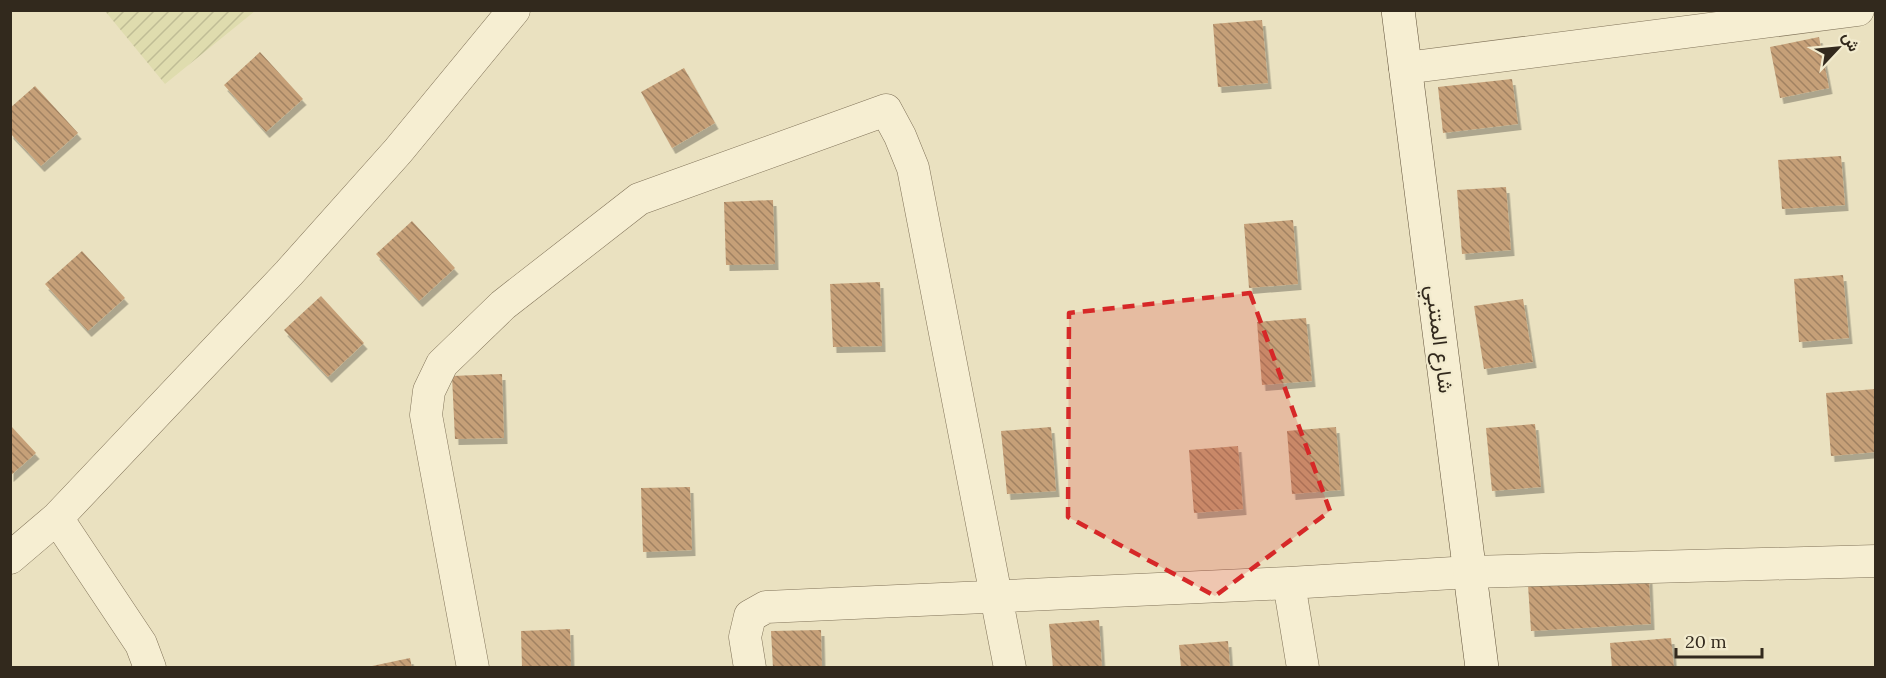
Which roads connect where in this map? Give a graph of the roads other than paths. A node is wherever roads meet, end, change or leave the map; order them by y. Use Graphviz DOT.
graph roads {
  1 [pos="514,10"];
  2 [pos="1398,10"];
  3 [pos="1858,10"];
  4 [pos="1405,68"];
  5 [pos="57,518"];
  6 [pos="10,558"];
  7 [pos="1875,561"];
  8 [pos="1470,572"];
  9 [pos="1289,583"];
  10 [pos="995,596"];
  11 [pos="150,668"];
  12 [pos="473,668"];
  13 [pos="750,668"];
  14 [pos="1010,668"];
  15 [pos="1303,668"];
  16 [pos="1482,668"];
  1 -- 5 [label="street"];
  2 -- 4 [label="street, شارع المتنبي"];
  3 -- 4 [label="street"];
  4 -- 8 [label="street, شارع المتنبي"];
  5 -- 6 [label="street"];
  5 -- 11 [label="street"];
  7 -- 8 [label="street"];
  8 -- 9 [label="street"];
  8 -- 16 [label="street, شارع المتنبي"];
  9 -- 10 [label="street"];
  9 -- 15 [label="street"];
  10 -- 12 [label="street"];
  10 -- 13 [label="street"];
  10 -- 14 [label="street"];
}
